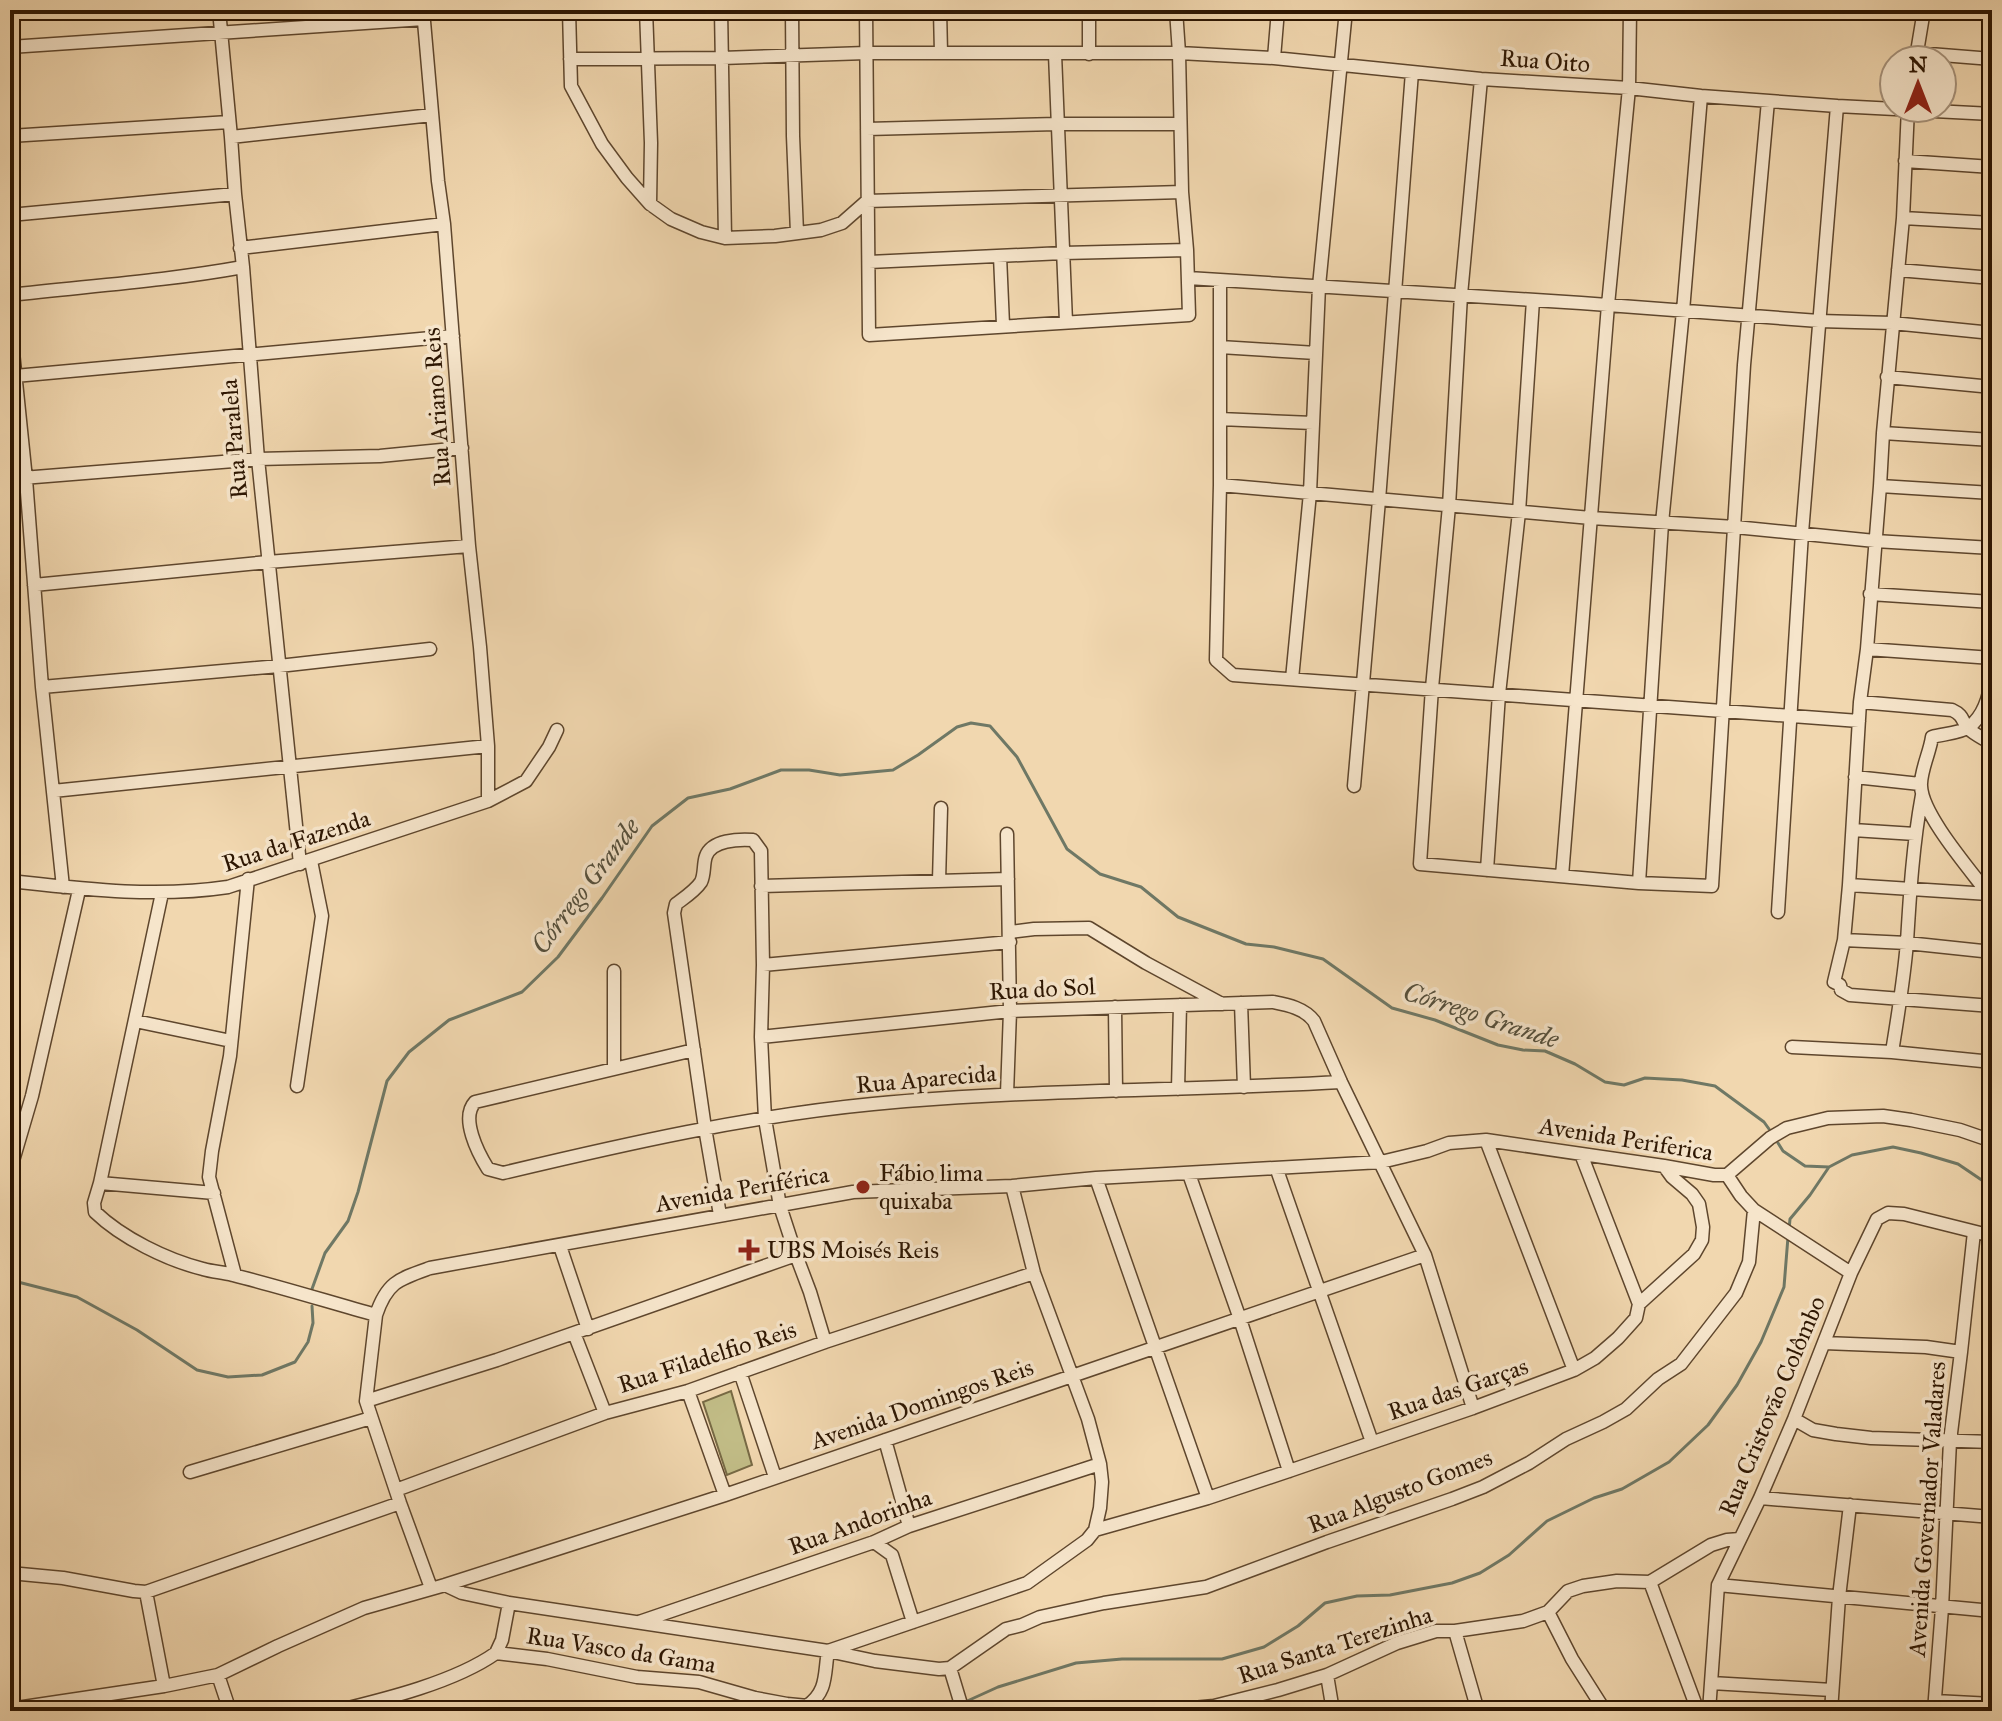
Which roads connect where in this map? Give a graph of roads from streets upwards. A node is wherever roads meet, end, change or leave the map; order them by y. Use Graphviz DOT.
graph roads {
  1 [pos="219,10"];
  2 [pos="569,10"];
  3 [pos="646,10"];
  4 [pos="721,10"];
  5 [pos="792,10"];
  6 [pos="866,10"];
  7 [pos="940,10"];
  8 [pos="1089,10"];
  9 [pos="1176,10"];
  10 [pos="1278,10"];
  11 [pos="1346,10"];
  12 [pos="1630,10"];
  13 [pos="1924,10"];
  14 [pos="424,14"];
  15 [pos="221,34"];
  16 [pos="1918,44"];
  17 [pos="10,47"];
  18 [pos="866,53"];
  19 [pos="941,53"];
  20 [pos="1179,53"];
  21 [pos="1055,54"];
  22 [pos="1089,54"];
  23 [pos="793,55"];
  24 [pos="722,58"];
  25 [pos="1274,58"];
  26 [pos="1958,58"];
  27 [pos="570,59"];
  28 [pos="648,59"];
  29 [pos="1992,59"];
  30 [pos="1341,65"];
  31 [pos="1412,72"];
  32 [pos="1481,79"];
  33 [pos="1629,88"];
  34 [pos="1701,96"];
  35 [pos="1768,101"];
  36 [pos="1837,106"];
  37 [pos="1878,108"];
  38 [pos="1958,112"];
  39 [pos="1992,114"];
  40 [pos="432,115"];
  41 [pos="229,122"];
  42 [pos="1057,124"];
  43 [pos="1180,124"];
  44 [pos="1907,124"];
  45 [pos="867,129"];
  46 [pos="10,136"];
  47 [pos="231,137"];
  48 [pos="1905,161"];
  49 [pos="1992,167"];
  50 [pos="1182,192"];
  51 [pos="235,194"];
  52 [pos="1061,195"];
  53 [pos="867,201"];
  54 [pos="650,204"];
  55 [pos="10,215"];
  56 [pos="1903,218"];
  57 [pos="1992,223"];
  58 [pos="444,224"];
  59 [pos="797,233"];
  60 [pos="725,238"];
  61 [pos="240,248"];
  62 [pos="1187,250"];
  63 [pos="1063,253"];
  64 [pos="1000,256"];
  65 [pos="869,262"];
  66 [pos="243,267"];
  67 [pos="1898,270"];
  68 [pos="1188,278"];
  69 [pos="1992,278"];
  70 [pos="1220,280"];
  71 [pos="1319,286"];
  72 [pos="1394,291"];
  73 [pos="10,295"];
  74 [pos="1461,295"];
  75 [pos="1533,300"];
  76 [pos="1608,305"];
  77 [pos="1683,311"];
  78 [pos="1749,315"];
  79 [pos="1819,321"];
  80 [pos="1066,322"];
  81 [pos="10,323"];
  82 [pos="1892,323"];
  83 [pos="1003,325"];
  84 [pos="1992,333"];
  85 [pos="453,336"];
  86 [pos="1220,347"];
  87 [pos="1316,353"];
  88 [pos="249,354"];
  89 [pos="15,376"];
  90 [pos="1887,377"];
  91 [pos="1992,387"];
  92 [pos="1220,419"];
  93 [pos="1313,423"];
  94 [pos="1883,433"];
  95 [pos="1992,440"];
  96 [pos="462,448"];
  97 [pos="258,459"];
  98 [pos="10,479"];
  99 [pos="26,479"];
  100 [pos="1220,485"];
  101 [pos="1880,486"];
  102 [pos="1310,493"];
  103 [pos="1992,493"];
  104 [pos="1379,500"];
  105 [pos="1449,506"];
  106 [pos="1519,512"];
  107 [pos="1591,518"];
  108 [pos="1662,523"];
  109 [pos="1735,527"];
  110 [pos="1802,533"];
  111 [pos="1875,541"];
  112 [pos="469,546"];
  113 [pos="1992,548"];
  114 [pos="268,562"];
  115 [pos="34,585"];
  116 [pos="1870,594"];
  117 [pos="1992,602"];
  118 [pos="430,649"];
  119 [pos="1867,649"];
  120 [pos="1992,658"];
  121 [pos="279,666"];
  122 [pos="1992,675"];
  123 [pos="1292,679"];
  124 [pos="1364,684"];
  125 [pos="42,687"];
  126 [pos="1432,688"];
  127 [pos="1499,694"];
  128 [pos="1577,700"];
  129 [pos="1860,702"];
  130 [pos="1651,705"];
  131 [pos="1723,710"];
  132 [pos="1789,717"];
  133 [pos="1859,721"];
  134 [pos="1972,724"];
  135 [pos="557,730"];
  136 [pos="1990,740"];
  137 [pos="488,746"];
  138 [pos="291,766"];
  139 [pos="1855,777"];
  140 [pos="1354,786"];
  141 [pos="1921,789"];
  142 [pos="53,791"];
  143 [pos="488,801"];
  144 [pos="941,808"];
  145 [pos="1853,830"];
  146 [pos="1007,834"];
  147 [pos="1915,834"];
  148 [pos="305,862"];
  149 [pos="1487,870"];
  150 [pos="1562,876"];
  151 [pos="248,879"];
  152 [pos="1008,879"];
  153 [pos="10,881"];
  154 [pos="761,881"];
  155 [pos="939,881"];
  156 [pos="1639,883"];
  157 [pos="1849,885"];
  158 [pos="63,887"];
  159 [pos="1909,889"];
  160 [pos="79,890"];
  161 [pos="162,893"];
  162 [pos="1990,896"];
  163 [pos="1778,912"];
  164 [pos="1010,937"];
  165 [pos="1844,940"];
  166 [pos="1907,943"];
  167 [pos="1992,952"];
  168 [pos="763,965"];
  169 [pos="614,971"];
  170 [pos="1900,999"];
  171 [pos="1241,1003"];
  172 [pos="1222,1004"];
  173 [pos="1180,1005"];
  174 [pos="1992,1006"];
  175 [pos="1115,1007"];
  176 [pos="1010,1011"];
  177 [pos="135,1021"];
  178 [pos="761,1037"];
  179 [pos="231,1041"];
  180 [pos="1792,1047"];
  181 [pos="694,1050"];
  182 [pos="1892,1052"];
  183 [pos="1992,1062"];
  184 [pos="614,1067"];
  185 [pos="1341,1082"];
  186 [pos="297,1086"];
  187 [pos="1244,1087"];
  188 [pos="1178,1089"];
  189 [pos="1116,1091"];
  190 [pos="1007,1094"];
  191 [pos="765,1119"];
  192 [pos="705,1128"];
  193 [pos="1486,1140"];
  194 [pos="1992,1141"];
  195 [pos="1581,1154"];
  196 [pos="1381,1162"];
  197 [pos="1664,1166"];
  198 [pos="1277,1170"];
  199 [pos="10,1171"];
  200 [pos="1189,1174"];
  201 [pos="1727,1175"];
  202 [pos="1096,1178"];
  203 [pos="100,1183"];
  204 [pos="1012,1186"];
  205 [pos="214,1193"];
  206 [pos="780,1206"];
  207 [pos="1754,1210"];
  208 [pos="720,1215"];
  209 [pos="1974,1232"];
  210 [pos="1992,1236"];
  211 [pos="560,1246"];
  212 [pos="796,1255"];
  213 [pos="1425,1255"];
  214 [pos="1034,1273"];
  215 [pos="1851,1273"];
  216 [pos="235,1275"];
  217 [pos="1320,1291"];
  218 [pos="1639,1304"];
  219 [pos="376,1315"];
  220 [pos="1240,1319"];
  221 [pos="588,1329"];
  222 [pos="574,1333"];
  223 [pos="825,1342"];
  224 [pos="1824,1343"];
  225 [pos="1155,1349"];
  226 [pos="1961,1352"];
  227 [pos="1574,1370"];
  228 [pos="740,1372"];
  229 [pos="1072,1377"];
  230 [pos="688,1391"];
  231 [pos="366,1401"];
  232 [pos="1473,1408"];
  233 [pos="605,1413"];
  234 [pos="371,1418"];
  235 [pos="1794,1419"];
  236 [pos="885,1440"];
  237 [pos="1950,1441"];
  238 [pos="1372,1442"];
  239 [pos="1992,1442"];
  240 [pos="1100,1464"];
  241 [pos="1289,1471"];
  242 [pos="190,1472"];
  243 [pos="775,1477"];
  244 [pos="396,1490"];
  245 [pos="725,1495"];
  246 [pos="1208,1498"];
  247 [pos="1760,1498"];
  248 [pos="400,1503"];
  249 [pos="1850,1505"];
  250 [pos="1947,1514"];
  251 [pos="1992,1517"];
  252 [pos="909,1526"];
  253 [pos="1095,1530"];
  254 [pos="1740,1539"];
  255 [pos="874,1542"];
  256 [pos="10,1573"];
  257 [pos="1650,1582"];
  258 [pos="445,1585"];
  259 [pos="1718,1585"];
  260 [pos="431,1588"];
  261 [pos="146,1592"];
  262 [pos="1839,1597"];
  263 [pos="509,1603"];
  264 [pos="1942,1608"];
  265 [pos="1992,1611"];
  266 [pos="1548,1612"];
  267 [pos="913,1622"];
  268 [pos="636,1623"];
  269 [pos="1455,1631"];
  270 [pos="828,1651"];
  271 [pos="496,1653"];
  272 [pos="950,1668"];
  273 [pos="218,1675"];
  274 [pos="1327,1675"];
  275 [pos="1711,1683"];
  276 [pos="164,1686"];
  277 [pos="1832,1690"];
  278 [pos="1992,1704"];
  279 [pos="807,1706"];
  280 [pos="1935,1706"];
  281 [pos="10,1709"];
  282 [pos="230,1711"];
  283 [pos="336,1711"];
  284 [pos="860,1711"];
  285 [pos="963,1711"];
  286 [pos="1160,1711"];
  287 [pos="1333,1711"];
  288 [pos="1478,1711"];
  289 [pos="1605,1711"];
  290 [pos="1698,1711"];
  291 [pos="1709,1711"];
  292 [pos="1831,1711"];
  1 -- 15 [label="street, Rua Paralela"];
  2 -- 27 [label="street"];
  3 -- 28 [label="street"];
  4 -- 24 [label="street"];
  5 -- 23 [label="street"];
  6 -- 18 [label="street"];
  7 -- 19 [label="street"];
  8 -- 22 [label="street"];
  9 -- 20 [label="street"];
  10 -- 25 [label="street"];
  11 -- 30 [label="street"];
  12 -- 33 [label="street"];
  13 -- 16 [label="street"];
  14 -- 15 [label="street"];
  14 -- 40 [label="street, Rua Ariano Reis"];
  15 -- 17 [label="street"];
  15 -- 41 [label="street, Rua Paralela"];
  18 -- 19 [label="street, Rua Oito"];
  18 -- 23 [label="street, Rua Oito"];
  18 -- 45 [label="street"];
  19 -- 21 [label="street, Rua Oito"];
  20 -- 22 [label="street, Rua Oito"];
  20 -- 25 [label="street, Rua Oito"];
  20 -- 43 [label="street"];
  21 -- 22 [label="street, Rua Oito"];
  21 -- 42 [label="street"];
  23 -- 24 [label="street, Rua Oito"];
  23 -- 59 [label="street"];
  24 -- 28 [label="street, Rua Oito"];
  24 -- 60 [label="street"];
  25 -- 30 [label="street, Rua Oito"];
  26 -- 29 [label="street"];
  27 -- 28 [label="street, Rua Oito"];
  27 -- 54 [label="street"];
  28 -- 54 [label="street"];
  30 -- 31 [label="street, Rua Oito"];
  30 -- 71 [label="street"];
  31 -- 32 [label="street, Rua Oito"];
  31 -- 72 [label="street"];
  32 -- 33 [label="street, Rua Oito"];
  32 -- 74 [label="street"];
  33 -- 34 [label="street, Rua Oito"];
  33 -- 76 [label="street"];
  34 -- 35 [label="street, Rua Oito"];
  34 -- 77 [label="street"];
  35 -- 36 [label="street, Rua Oito"];
  35 -- 78 [label="street"];
  36 -- 37 [label="street, Rua Oito"];
  36 -- 79 [label="street"];
  38 -- 39 [label="street, Rua Oito"];
  40 -- 47 [label="street"];
  40 -- 58 [label="street, Rua Ariano Reis"];
  41 -- 46 [label="street"];
  41 -- 47 [label="street, Rua Paralela"];
  42 -- 43 [label="street"];
  42 -- 45 [label="street"];
  42 -- 52 [label="street"];
  43 -- 50 [label="street"];
  44 -- 48 [label="street"];
  45 -- 53 [label="street"];
  47 -- 51 [label="street, Rua Paralela"];
  48 -- 49 [label="street"];
  48 -- 56 [label="street"];
  50 -- 52 [label="street"];
  50 -- 62 [label="street"];
  51 -- 55 [label="street"];
  51 -- 61 [label="street, Rua Paralela"];
  52 -- 53 [label="street"];
  52 -- 63 [label="street"];
  53 -- 59 [label="street"];
  53 -- 65 [label="street"];
  54 -- 60 [label="street"];
  56 -- 57 [label="street"];
  56 -- 67 [label="street"];
  58 -- 61 [label="street"];
  58 -- 85 [label="street, Rua Ariano Reis"];
  59 -- 60 [label="street"];
  61 -- 66 [label="street, Rua Paralela"];
  62 -- 63 [label="street"];
  62 -- 68 [label="street"];
  63 -- 64 [label="street"];
  63 -- 80 [label="street"];
  64 -- 65 [label="street"];
  64 -- 83 [label="street"];
  65 -- 83 [label="street"];
  66 -- 73 [label="street"];
  66 -- 88 [label="street, Rua Paralela"];
  67 -- 69 [label="street"];
  67 -- 82 [label="street"];
  68 -- 70 [label="street"];
  68 -- 80 [label="street"];
  70 -- 71 [label="street"];
  70 -- 86 [label="street"];
  71 -- 72 [label="street"];
  71 -- 87 [label="street"];
  72 -- 74 [label="street"];
  72 -- 104 [label="street"];
  74 -- 75 [label="street"];
  74 -- 105 [label="street"];
  75 -- 76 [label="street"];
  75 -- 106 [label="street"];
  76 -- 77 [label="street"];
  76 -- 107 [label="street"];
  77 -- 78 [label="street"];
  77 -- 108 [label="street"];
  78 -- 79 [label="street"];
  78 -- 109 [label="street"];
  79 -- 82 [label="street"];
  79 -- 110 [label="street"];
  80 -- 83 [label="street"];
  81 -- 89 [label="street"];
  82 -- 84 [label="street"];
  82 -- 90 [label="street"];
  85 -- 88 [label="street"];
  85 -- 96 [label="street, Rua Ariano Reis"];
  86 -- 87 [label="street"];
  86 -- 92 [label="street"];
  87 -- 93 [label="street"];
  88 -- 89 [label="street"];
  88 -- 97 [label="street, Rua Paralela"];
  89 -- 99 [label="street"];
  90 -- 91 [label="street"];
  90 -- 94 [label="street"];
  92 -- 93 [label="street"];
  92 -- 100 [label="street"];
  93 -- 102 [label="street"];
  94 -- 95 [label="street"];
  94 -- 101 [label="street"];
  96 -- 97 [label="street"];
  96 -- 112 [label="street, Rua Ariano Reis"];
  97 -- 99 [label="street"];
  97 -- 114 [label="street, Rua Paralela"];
  98 -- 99 [label="street"];
  99 -- 115 [label="street"];
  100 -- 102 [label="street"];
  100 -- 123 [label="street"];
  101 -- 103 [label="street"];
  101 -- 111 [label="street"];
  102 -- 104 [label="street"];
  102 -- 123 [label="street"];
  104 -- 105 [label="street"];
  104 -- 124 [label="street"];
  105 -- 106 [label="street"];
  105 -- 126 [label="street"];
  106 -- 107 [label="street"];
  106 -- 127 [label="street"];
  107 -- 108 [label="street"];
  107 -- 128 [label="street"];
  108 -- 109 [label="street"];
  108 -- 130 [label="street"];
  109 -- 110 [label="street"];
  109 -- 131 [label="street"];
  110 -- 111 [label="street"];
  110 -- 132 [label="street"];
  111 -- 113 [label="street"];
  111 -- 116 [label="street"];
  112 -- 114 [label="street"];
  112 -- 137 [label="street, Rua Ariano Reis"];
  114 -- 115 [label="street"];
  114 -- 121 [label="street, Rua Paralela"];
  115 -- 125 [label="street"];
  116 -- 117 [label="street"];
  116 -- 119 [label="street"];
  118 -- 121 [label="street"];
  119 -- 120 [label="street"];
  119 -- 129 [label="street"];
  121 -- 125 [label="street"];
  121 -- 138 [label="street, Rua Paralela"];
  122 -- 134 [label="street"];
  123 -- 124 [label="street"];
  124 -- 126 [label="street"];
  124 -- 140 [label="street"];
  125 -- 142 [label="street"];
  126 -- 127 [label="street"];
  126 -- 149 [label="street"];
  127 -- 128 [label="street"];
  127 -- 149 [label="street"];
  128 -- 130 [label="street"];
  128 -- 150 [label="street"];
  129 -- 133 [label="street"];
  129 -- 134 [label="street"];
  130 -- 131 [label="street"];
  130 -- 156 [label="street"];
  131 -- 132 [label="street"];
  131 -- 156 [label="street"];
  132 -- 133 [label="street"];
  132 -- 163 [label="street"];
  133 -- 139 [label="street"];
  134 -- 136 [label="street"];
  134 -- 141 [label="street"];
  135 -- 143 [label="street, Rua da Fazenda"];
  137 -- 138 [label="street"];
  137 -- 143 [label="street, Rua Ariano Reis"];
  138 -- 142 [label="street"];
  138 -- 148 [label="street, Rua Paralela"];
  139 -- 141 [label="street"];
  139 -- 145 [label="street"];
  141 -- 147 [label="street"];
  141 -- 162 [label="street"];
  142 -- 158 [label="street"];
  143 -- 148 [label="street, Rua da Fazenda"];
  144 -- 155 [label="street"];
  145 -- 147 [label="street"];
  145 -- 157 [label="street"];
  146 -- 152 [label="street"];
  147 -- 159 [label="street"];
  148 -- 151 [label="street, Rua da Fazenda"];
  148 -- 186 [label="street, Rua Paralela"];
  149 -- 150 [label="street"];
  150 -- 156 [label="street"];
  151 -- 161 [label="street, Rua da Fazenda"];
  151 -- 179 [label="street"];
  152 -- 155 [label="street"];
  152 -- 164 [label="street"];
  153 -- 158 [label="street, Rua da Fazenda"];
  154 -- 155 [label="street"];
  154 -- 168 [label="street"];
  154 -- 181 [label="street"];
  157 -- 159 [label="street"];
  157 -- 165 [label="street"];
  158 -- 160 [label="street, Rua da Fazenda"];
  159 -- 162 [label="street"];
  159 -- 166 [label="street"];
  160 -- 161 [label="street, Rua da Fazenda"];
  160 -- 199 [label="street"];
  161 -- 177 [label="street"];
  164 -- 168 [label="street"];
  164 -- 172 [label="street"];
  164 -- 176 [label="street"];
  165 -- 166 [label="street"];
  165 -- 170 [label="street"];
  166 -- 167 [label="street"];
  166 -- 170 [label="street"];
  168 -- 178 [label="street"];
  169 -- 184 [label="street"];
  170 -- 174 [label="street"];
  170 -- 182 [label="street"];
  171 -- 172 [label="street, Rua do Sol"];
  171 -- 185 [label="street, Rua do Sol"];
  171 -- 187 [label="street"];
  172 -- 173 [label="street, Rua do Sol"];
  173 -- 175 [label="street, Rua do Sol"];
  173 -- 188 [label="street"];
  175 -- 176 [label="street, Rua do Sol"];
  175 -- 189 [label="street"];
  176 -- 178 [label="street, Rua do Sol"];
  176 -- 190 [label="street"];
  177 -- 179 [label="street"];
  177 -- 203 [label="street"];
  178 -- 191 [label="street"];
  179 -- 205 [label="street"];
  180 -- 182 [label="street"];
  181 -- 184 [label="street"];
  181 -- 192 [label="street"];
  182 -- 183 [label="street"];
  184 -- 192 [label="street, Rua Aparecida"];
  185 -- 187 [label="street, Rua Aparecida"];
  185 -- 196 [label="street"];
  187 -- 188 [label="street, Rua Aparecida"];
  188 -- 189 [label="street, Rua Aparecida"];
  189 -- 190 [label="street, Rua Aparecida"];
  190 -- 191 [label="street, Rua Aparecida"];
  191 -- 192 [label="street, Rua Aparecida"];
  191 -- 206 [label="street"];
  192 -- 208 [label="street"];
  193 -- 195 [label="street, Avenida Periferica"];
  193 -- 196 [label="street, Avenida Periferica"];
  193 -- 227 [label="street"];
  194 -- 201 [label="street, Avenida Periferica"];
  195 -- 197 [label="street, Avenida Periferica"];
  195 -- 218 [label="street"];
  196 -- 198 [label="street, Avenida Periférica"];
  196 -- 213 [label="street"];
  197 -- 201 [label="street, Avenida Periferica"];
  197 -- 218 [label="street, Rua das Garças"];
  198 -- 200 [label="street, Avenida Periférica"];
  198 -- 217 [label="street"];
  200 -- 202 [label="street, Avenida Periférica"];
  200 -- 220 [label="street"];
  201 -- 207 [label="street"];
  202 -- 204 [label="street, Avenida Periférica"];
  202 -- 225 [label="street"];
  203 -- 205 [label="street"];
  203 -- 216 [label="street"];
  204 -- 206 [label="street, Avenida Periférica"];
  204 -- 214 [label="street"];
  205 -- 216 [label="street"];
  206 -- 208 [label="street, Avenida Periférica"];
  206 -- 212 [label="street"];
  207 -- 215 [label="street"];
  207 -- 272 [label="street, Rua Algusto Gomes"];
  208 -- 211 [label="street, Avenida Periférica"];
  209 -- 210 [label="street, Rua Cristovão Colômbo"];
  209 -- 215 [label="street, Rua Cristovão Colômbo"];
  209 -- 226 [label="street"];
  211 -- 219 [label="street, Avenida Periférica"];
  211 -- 221 [label="street"];
  212 -- 221 [label="street"];
  212 -- 223 [label="street"];
  213 -- 217 [label="street, Avenida Domingos Reis"];
  213 -- 232 [label="street"];
  214 -- 223 [label="street, Rua Filadelfio Reis"];
  214 -- 229 [label="street"];
  215 -- 224 [label="street, Rua Cristovão Colômbo"];
  216 -- 219 [label="street"];
  217 -- 220 [label="street, Avenida Domingos Reis"];
  217 -- 238 [label="street"];
  218 -- 227 [label="street, Rua das Garças"];
  219 -- 231 [label="street"];
  220 -- 225 [label="street, Avenida Domingos Reis"];
  220 -- 241 [label="street"];
  221 -- 222 [label="street"];
  222 -- 231 [label="street"];
  222 -- 233 [label="street"];
  223 -- 228 [label="street, Rua Filadelfio Reis"];
  224 -- 226 [label="street, Avenida Governador Valadares"];
  224 -- 235 [label="street, Rua Cristovão Colômbo"];
  225 -- 229 [label="street, Avenida Domingos Reis"];
  225 -- 246 [label="street"];
  226 -- 237 [label="street, Avenida Governador Valadares"];
  227 -- 232 [label="street, Rua das Garças"];
  228 -- 230 [label="street, Rua Filadelfio Reis"];
  228 -- 243 [label="street"];
  229 -- 236 [label="street, Avenida Domingos Reis"];
  229 -- 240 [label="street"];
  230 -- 233 [label="street, Rua Filadelfio Reis"];
  230 -- 245 [label="street"];
  231 -- 234 [label="street"];
  232 -- 238 [label="street, Rua das Garças"];
  233 -- 244 [label="street, Rua Filadelfio Reis"];
  234 -- 242 [label="street"];
  234 -- 244 [label="street"];
  235 -- 237 [label="street"];
  235 -- 247 [label="street, Rua Cristovão Colômbo"];
  236 -- 243 [label="street, Avenida Domingos Reis"];
  236 -- 252 [label="street"];
  237 -- 239 [label="street"];
  237 -- 250 [label="street, Avenida Governador Valadares"];
  238 -- 241 [label="street, Rua das Garças"];
  240 -- 252 [label="street, Rua Andorinha"];
  240 -- 253 [label="street"];
  241 -- 246 [label="street, Rua das Garças"];
  243 -- 245 [label="street, Avenida Domingos Reis"];
  244 -- 248 [label="street"];
  245 -- 258 [label="street, Avenida Domingos Reis"];
  246 -- 253 [label="street, Rua das Garças"];
  247 -- 249 [label="street"];
  247 -- 254 [label="street, Rua Cristovão Colômbo"];
  248 -- 260 [label="street"];
  248 -- 261 [label="street"];
  249 -- 250 [label="street"];
  249 -- 262 [label="street"];
  250 -- 251 [label="street"];
  250 -- 264 [label="street, Avenida Governador Valadares"];
  252 -- 255 [label="street, Rua Andorinha"];
  253 -- 267 [label="street"];
  254 -- 257 [label="street"];
  254 -- 259 [label="street, Rua Cristovão Colômbo"];
  255 -- 267 [label="street"];
  255 -- 268 [label="street, Rua Andorinha"];
  256 -- 261 [label="street"];
  257 -- 266 [label="street, Rua Santa Terezinha"];
  257 -- 290 [label="street"];
  258 -- 260 [label="street, Avenida Domingos Reis"];
  258 -- 263 [label="street"];
  259 -- 262 [label="street"];
  259 -- 275 [label="street, Rua Cristovão Colômbo"];
  260 -- 273 [label="street, Avenida Domingos Reis"];
  261 -- 276 [label="street"];
  262 -- 264 [label="street"];
  262 -- 277 [label="street"];
  263 -- 268 [label="street"];
  263 -- 271 [label="street"];
  264 -- 265 [label="street"];
  264 -- 280 [label="street, Avenida Governador Valadares"];
  266 -- 269 [label="street, Rua Santa Terezinha"];
  266 -- 289 [label="street"];
  267 -- 270 [label="street"];
  268 -- 270 [label="street"];
  269 -- 274 [label="street, Rua Santa Terezinha"];
  269 -- 288 [label="street"];
  270 -- 272 [label="street"];
  270 -- 279 [label="street"];
  271 -- 279 [label="street, Rua Vasco da Gama"];
  271 -- 283 [label="street, Rua Vasco da Gama"];
  272 -- 285 [label="street"];
  273 -- 276 [label="street, Avenida Domingos Reis"];
  273 -- 282 [label="street"];
  274 -- 286 [label="street, Rua Santa Terezinha"];
  274 -- 287 [label="street"];
  275 -- 277 [label="street"];
  275 -- 291 [label="street, Rua Cristovão Colômbo"];
  276 -- 281 [label="street, Avenida Domingos Reis"];
  277 -- 292 [label="street"];
  278 -- 280 [label="street"];
  279 -- 284 [label="street, Rua Vasco da Gama"];
}
